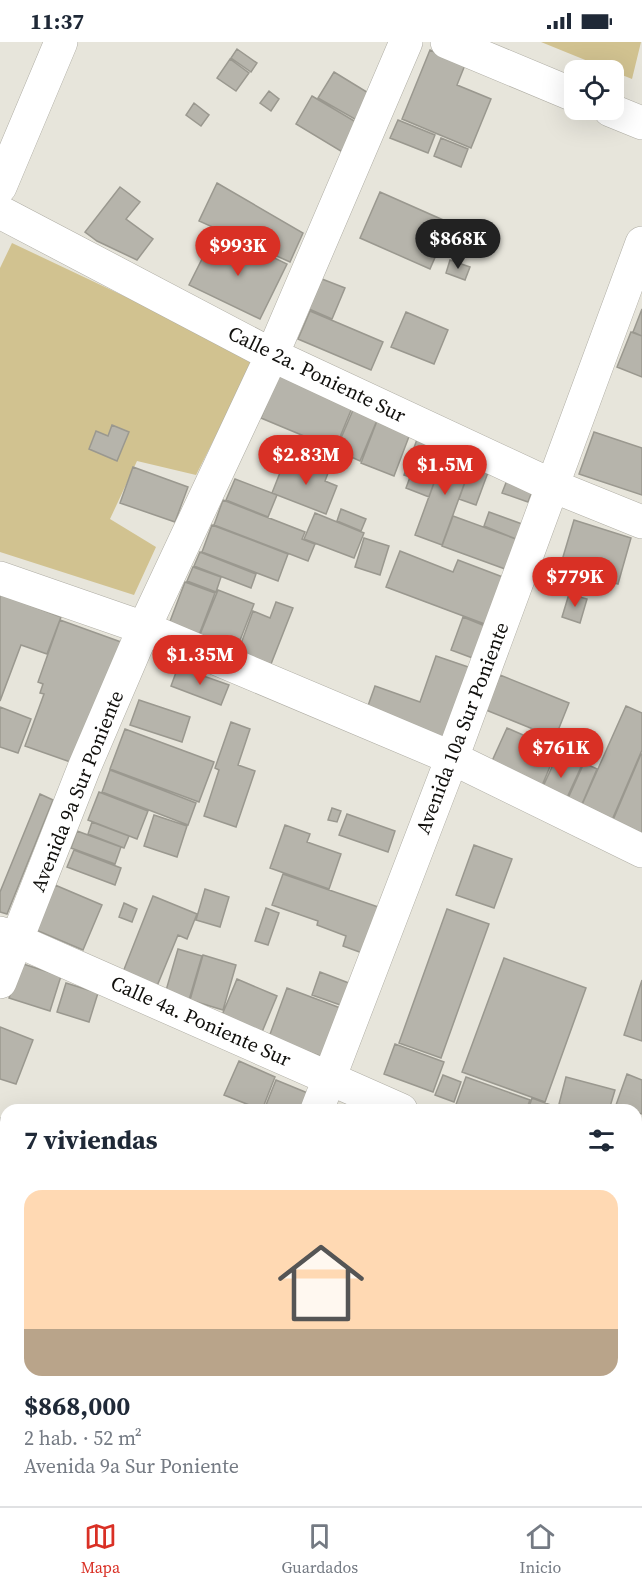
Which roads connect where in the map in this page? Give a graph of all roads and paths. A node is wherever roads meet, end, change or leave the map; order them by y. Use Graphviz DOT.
graph roads {
  1 [pos="61,42"];
  2 [pos="406,42"];
  3 [pos="447,42"];
  4 [pos="564,91"];
  5 [pos="624,116"];
  6 [pos="642,123"];
  7 [pos="0,187"];
  8 [pos="0,212"];
  9 [pos="642,243"];
  10 [pos="272,355"];
  11 [pos="553,486"];
  12 [pos="642,522"];
  13 [pos="0,578"];
  14 [pos="144,628"];
  15 [pos="452,758"];
  16 [pos="642,851"];
  17 [pos="8,937"];
  18 [pos="0,982"];
  19 [pos="330,1077"];
  20 [pos="319,1104"];
  21 [pos="387,1104"];
  1 -- 7 [label="street"];
  2 -- 10 [label="street, Avenida 9a Sur Poniente"];
  3 -- 4 [label="street"];
  5 -- 6 [label="street"];
  8 -- 10 [label="street, Calle 2a. Poniente Sur"];
  9 -- 11 [label="street, Avenida 10a Sur Poniente"];
  10 -- 11 [label="street, Calle 2a. Poniente Sur"];
  10 -- 14 [label="street, Avenida 9a Sur Poniente"];
  11 -- 12 [label="street, Calle 2a. Poniente Sur"];
  11 -- 15 [label="street, Avenida 10a Sur Poniente"];
  13 -- 14 [label="street"];
  14 -- 15 [label="street"];
  14 -- 17 [label="street, Avenida 9a Sur Poniente"];
  15 -- 16 [label="street"];
  15 -- 19 [label="street, Avenida 10a Sur Poniente"];
  17 -- 18 [label="street, Avenida 9a Sur Poniente"];
  17 -- 19 [label="street, Calle 4a. Poniente Sur"];
  19 -- 20 [label="street, Avenida 10a Sur Poniente"];
  19 -- 21 [label="street, Calle 4a. Poniente Sur"];
}
